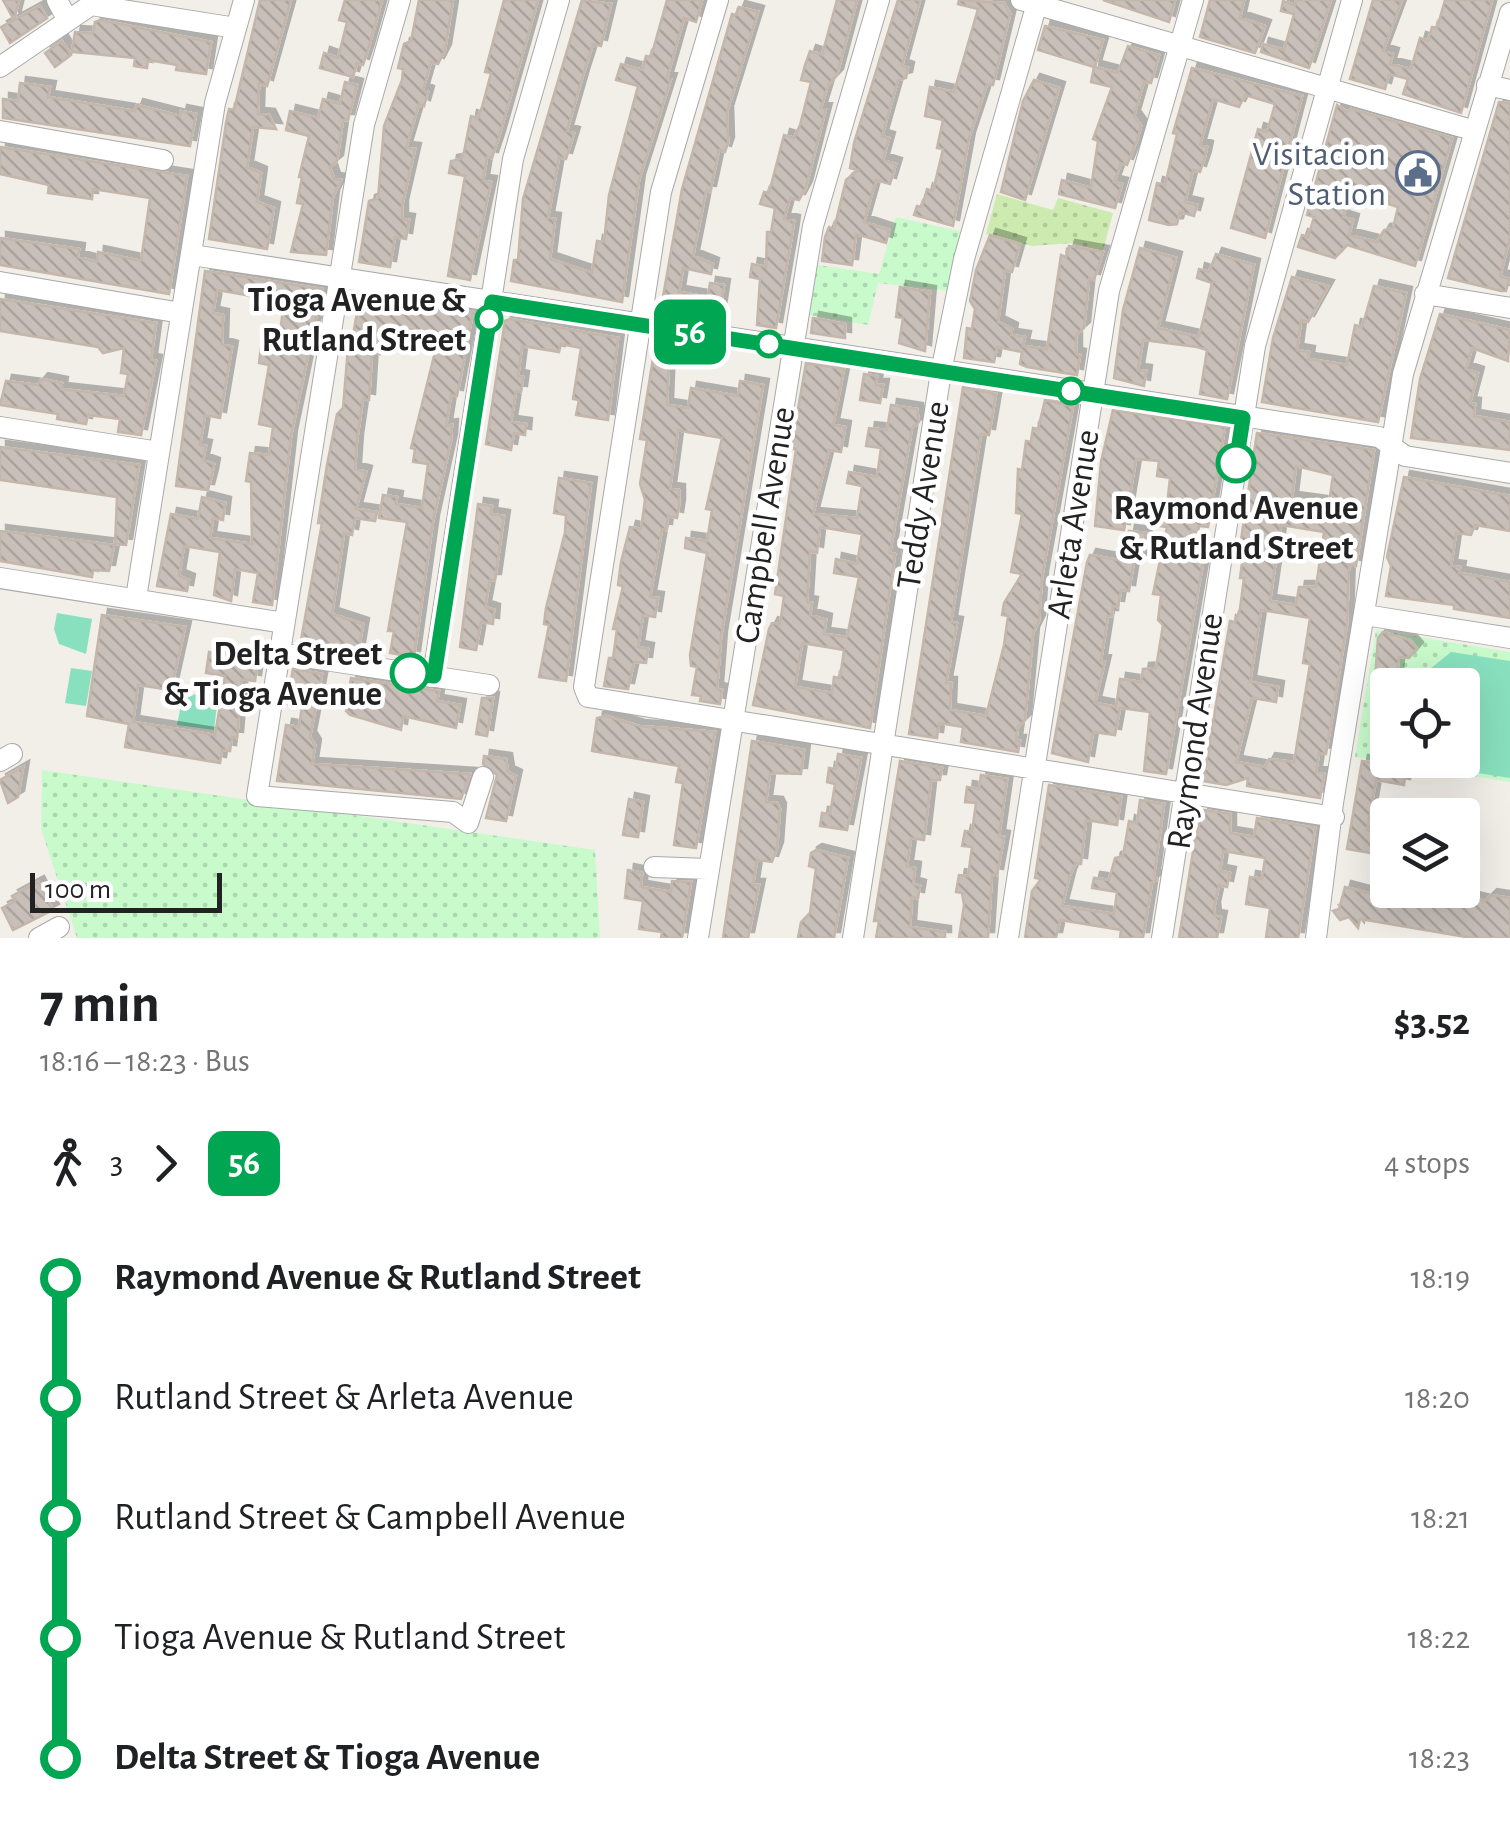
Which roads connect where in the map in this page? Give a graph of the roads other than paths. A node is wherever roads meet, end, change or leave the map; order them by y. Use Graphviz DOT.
graph roads {
  1 [pos="244,0"];
  2 [pos="400,0"];
  3 [pos="559,0"];
  4 [pos="718,0"];
  5 [pos="878,0"];
  6 [pos="1193,0"];
  7 [pos="1352,0"];
  8 [pos="1032,3"];
  9 [pos="62,10"];
  10 [pos="1510,13"];
  11 [pos="236,28"];
  12 [pos="1179,48"];
  13 [pos="0,67"];
  14 [pos="1487,85"];
  15 [pos="1326,90"];
  16 [pos="1510,90"];
  17 [pos="1472,130"];
  18 [pos="0,131"];
  19 [pos="163,160"];
  20 [pos="192,255"];
  21 [pos="339,276"];
  22 [pos="0,282"];
  23 [pos="1426,294"];
  24 [pos="492,302"];
  25 [pos="1510,308"];
  26 [pos="182,313"];
  27 [pos="640,325"];
  28 [pos="793,347"];
  29 [pos="941,372"];
  30 [pos="1093,394"];
  31 [pos="1243,418"];
  32 [pos="0,427"];
  33 [pos="1392,446"];
  34 [pos="159,452"];
  35 [pos="1510,474"];
  36 [pos="0,578"];
  37 [pos="136,598"];
  38 [pos="1365,614"];
  39 [pos="284,623"];
  40 [pos="1510,638"];
  41 [pos="280,653"];
  42 [pos="434,676"];
  43 [pos="488,685"];
  44 [pos="731,724"];
  45 [pos="883,746"];
  46 [pos="1034,770"];
  47 [pos="483,777"];
  48 [pos="1182,793"];
  49 [pos="1334,817"];
  50 [pos="654,867"];
  51 [pos="708,870"];
  52 [pos="59,927"];
  53 [pos="1322,937"];
  54 [pos="39,938"];
  55 [pos="698,938"];
  56 [pos="853,938"];
  57 [pos="1008,938"];
  58 [pos="1162,938"];
  1 -- 11 [label="street"];
  2 -- 21 [label="street"];
  3 -- 24 [label="street"];
  4 -- 27 [label="street"];
  5 -- 28 [label="street, Campbell Avenue"];
  6 -- 12 [label="street, Arleta Avenue"];
  7 -- 15 [label="street, Raymond Avenue"];
  8 -- 12 [label="street"];
  8 -- 29 [label="street, Teddy Avenue"];
  9 -- 11 [label="street"];
  9 -- 13 [label="street"];
  10 -- 14 [label="street"];
  11 -- 20 [label="street"];
  12 -- 15 [label="street"];
  12 -- 30 [label="street, Arleta Avenue"];
  14 -- 16 [label="street"];
  14 -- 17 [label="street"];
  15 -- 17 [label="street"];
  15 -- 31 [label="street, Raymond Avenue"];
  17 -- 23 [label="street"];
  18 -- 19 [label="street"];
  20 -- 21 [label="street"];
  20 -- 26 [label="street"];
  21 -- 24 [label="street"];
  21 -- 39 [label="street"];
  22 -- 26 [label="street"];
  23 -- 25 [label="street"];
  23 -- 33 [label="street"];
  24 -- 27 [label="street"];
  24 -- 42 [label="street"];
  26 -- 34 [label="street"];
  27 -- 28 [label="street"];
  27 -- 44 [label="street"];
  28 -- 29 [label="street"];
  28 -- 44 [label="street, Campbell Avenue"];
  29 -- 30 [label="street"];
  29 -- 45 [label="street, Teddy Avenue"];
  30 -- 31 [label="street"];
  30 -- 46 [label="street, Arleta Avenue"];
  31 -- 33 [label="street"];
  31 -- 48 [label="street, Raymond Avenue"];
  32 -- 34 [label="street"];
  33 -- 35 [label="street"];
  33 -- 38 [label="street"];
  34 -- 37 [label="street"];
  36 -- 37 [label="street"];
  37 -- 39 [label="street"];
  38 -- 40 [label="street"];
  38 -- 49 [label="street"];
  39 -- 41 [label="street"];
  41 -- 42 [label="street"];
  41 -- 47 [label="street"];
  42 -- 43 [label="street"];
  44 -- 45 [label="street"];
  44 -- 51 [label="street, Campbell Avenue"];
  45 -- 46 [label="street"];
  45 -- 56 [label="street, Teddy Avenue"];
  46 -- 48 [label="street"];
  46 -- 57 [label="street, Arleta Avenue"];
  48 -- 49 [label="street"];
  48 -- 58 [label="street, Raymond Avenue"];
  49 -- 53 [label="street"];
  50 -- 51 [label="street"];
  51 -- 55 [label="street, Campbell Avenue"];
  52 -- 54 [label="street"];
}
